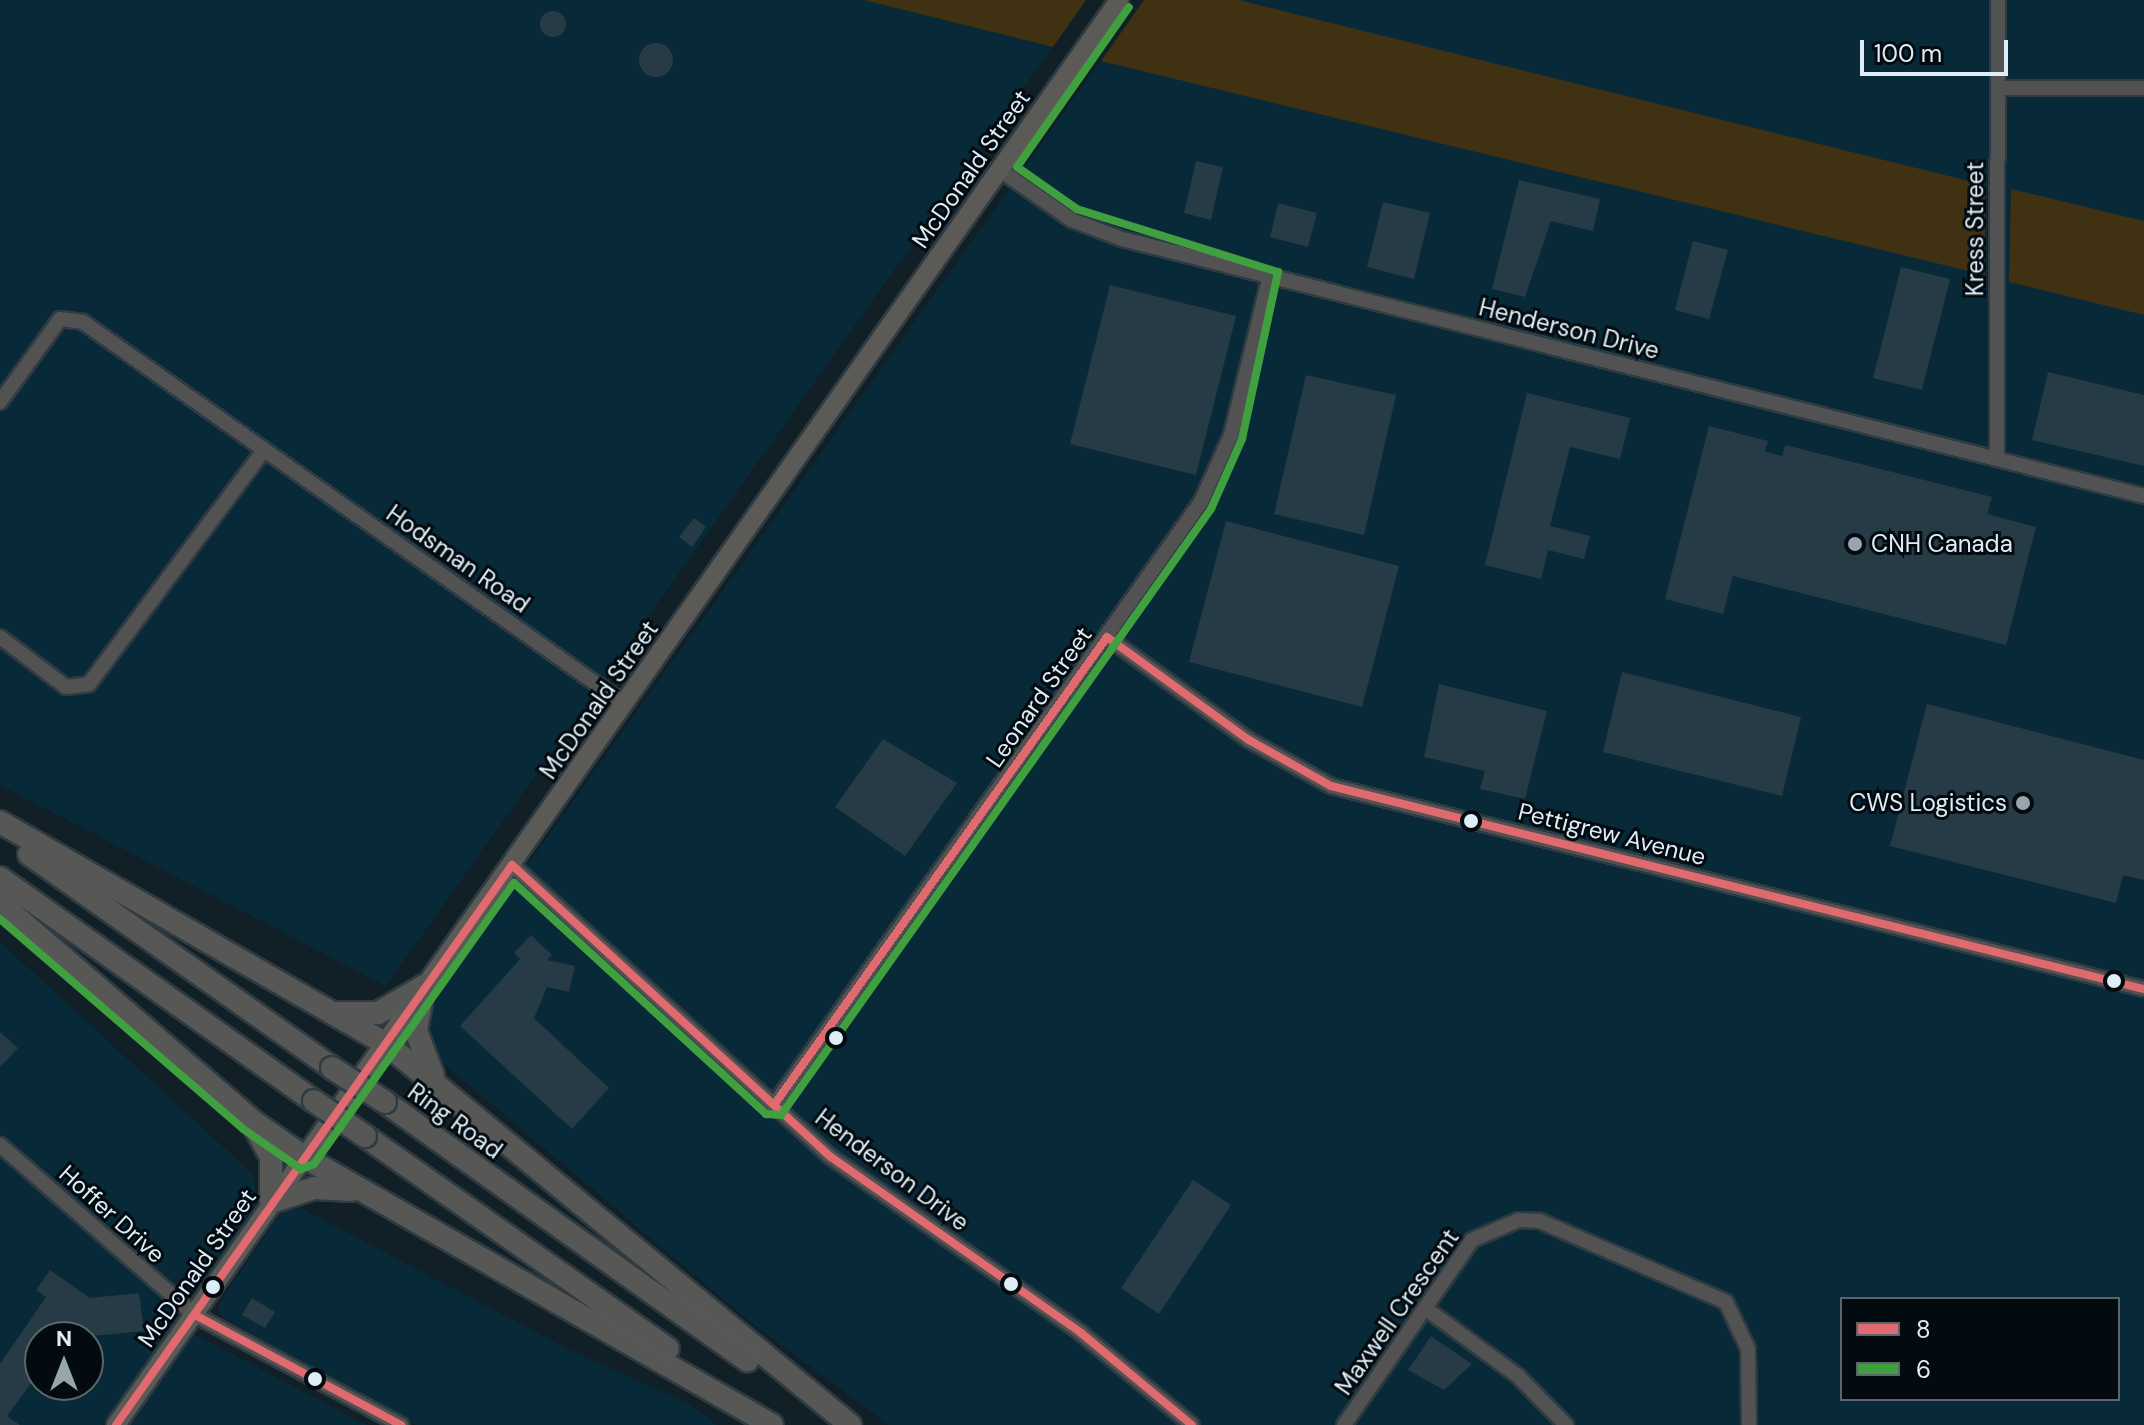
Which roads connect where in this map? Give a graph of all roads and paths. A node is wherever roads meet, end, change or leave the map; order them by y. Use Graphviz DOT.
graph roads {
  1 [pos="1119,0"];
  2 [pos="1998,0"];
  3 [pos="1998,88"];
  4 [pos="2144,88"];
  5 [pos="1000,170"];
  6 [pos="1269,279"];
  7 [pos="0,402"];
  8 [pos="264,450"];
  9 [pos="1997,458"];
  10 [pos="2144,496"];
  11 [pos="0,637"];
  12 [pos="1107,637"];
  13 [pos="625,704"];
  14 [pos="0,822"];
  15 [pos="0,833"];
  16 [pos="512,865"];
  17 [pos="0,878"];
  18 [pos="0,903"];
  19 [pos="424,986"];
  20 [pos="2144,989"];
  21 [pos="334,1012"];
  22 [pos="385,1043"];
  23 [pos="436,1080"];
  24 [pos="774,1105"];
  25 [pos="251,1120"];
  26 [pos="0,1145"];
  27 [pos="304,1157"];
  28 [pos="354,1191"];
  29 [pos="271,1202"];
  30 [pos="1425,1308"];
  31 [pos="195,1315"];
  32 [pos="116,1425"];
  33 [pos="401,1425"];
  34 [pos="774,1425"];
  35 [pos="840,1425"];
  36 [pos="850,1425"];
  37 [pos="1192,1425"];
  38 [pos="1344,1425"];
  39 [pos="1566,1425"];
  40 [pos="1749,1425"];
  1 -- 5 [label="main road, McDonald Street"];
  2 -- 3 [label="street, Kress Street"];
  3 -- 4 [label="street"];
  3 -- 9 [label="street, Kress Street"];
  5 -- 6 [label="street, Henderson Drive"];
  5 -- 13 [label="main road, McDonald Street"];
  6 -- 9 [label="street, Henderson Drive"];
  6 -- 12 [label="street, Leonard Street"];
  7 -- 8 [label="street, Hodsman Road"];
  8 -- 11 [label="street"];
  8 -- 13 [label="street, Hodsman Road"];
  9 -- 10 [label="street, Henderson Drive"];
  12 -- 20 [label="street, Pettigrew Avenue"];
  12 -- 24 [label="street, Leonard Street"];
  13 -- 16 [label="main road, McDonald Street"];
  14 -- 21 [label="highway"];
  15 -- 35 [label="highway, Ring Road, bridge"];
  16 -- 19 [label="main road, McDonald Street"];
  16 -- 24 [label="street, Henderson Drive"];
  17 -- 34 [label="highway, bridge"];
  18 -- 25 [label="highway"];
  19 -- 21 [label="highway"];
  19 -- 22 [label="main road, McDonald Street"];
  19 -- 23 [label="highway"];
  21 -- 22 [label="highway"];
  22 -- 23 [label="highway"];
  22 -- 27 [label="main road, McDonald Street"];
  23 -- 36 [label="highway"];
  24 -- 37 [label="street, Henderson Drive"];
  25 -- 27 [label="highway"];
  25 -- 29 [label="highway"];
  26 -- 31 [label="street, Hoffer Drive"];
  27 -- 28 [label="highway"];
  27 -- 29 [label="main road, McDonald Street"];
  28 -- 29 [label="highway"];
  28 -- 34 [label="highway"];
  29 -- 31 [label="main road, McDonald Street"];
  30 -- 38 [label="street, Maxwell Crescent"];
  30 -- 39 [label="street"];
  30 -- 40 [label="street, Maxwell Crescent"];
  31 -- 32 [label="main road, McDonald Street"];
  31 -- 33 [label="street, Hoffer Drive"];
}
